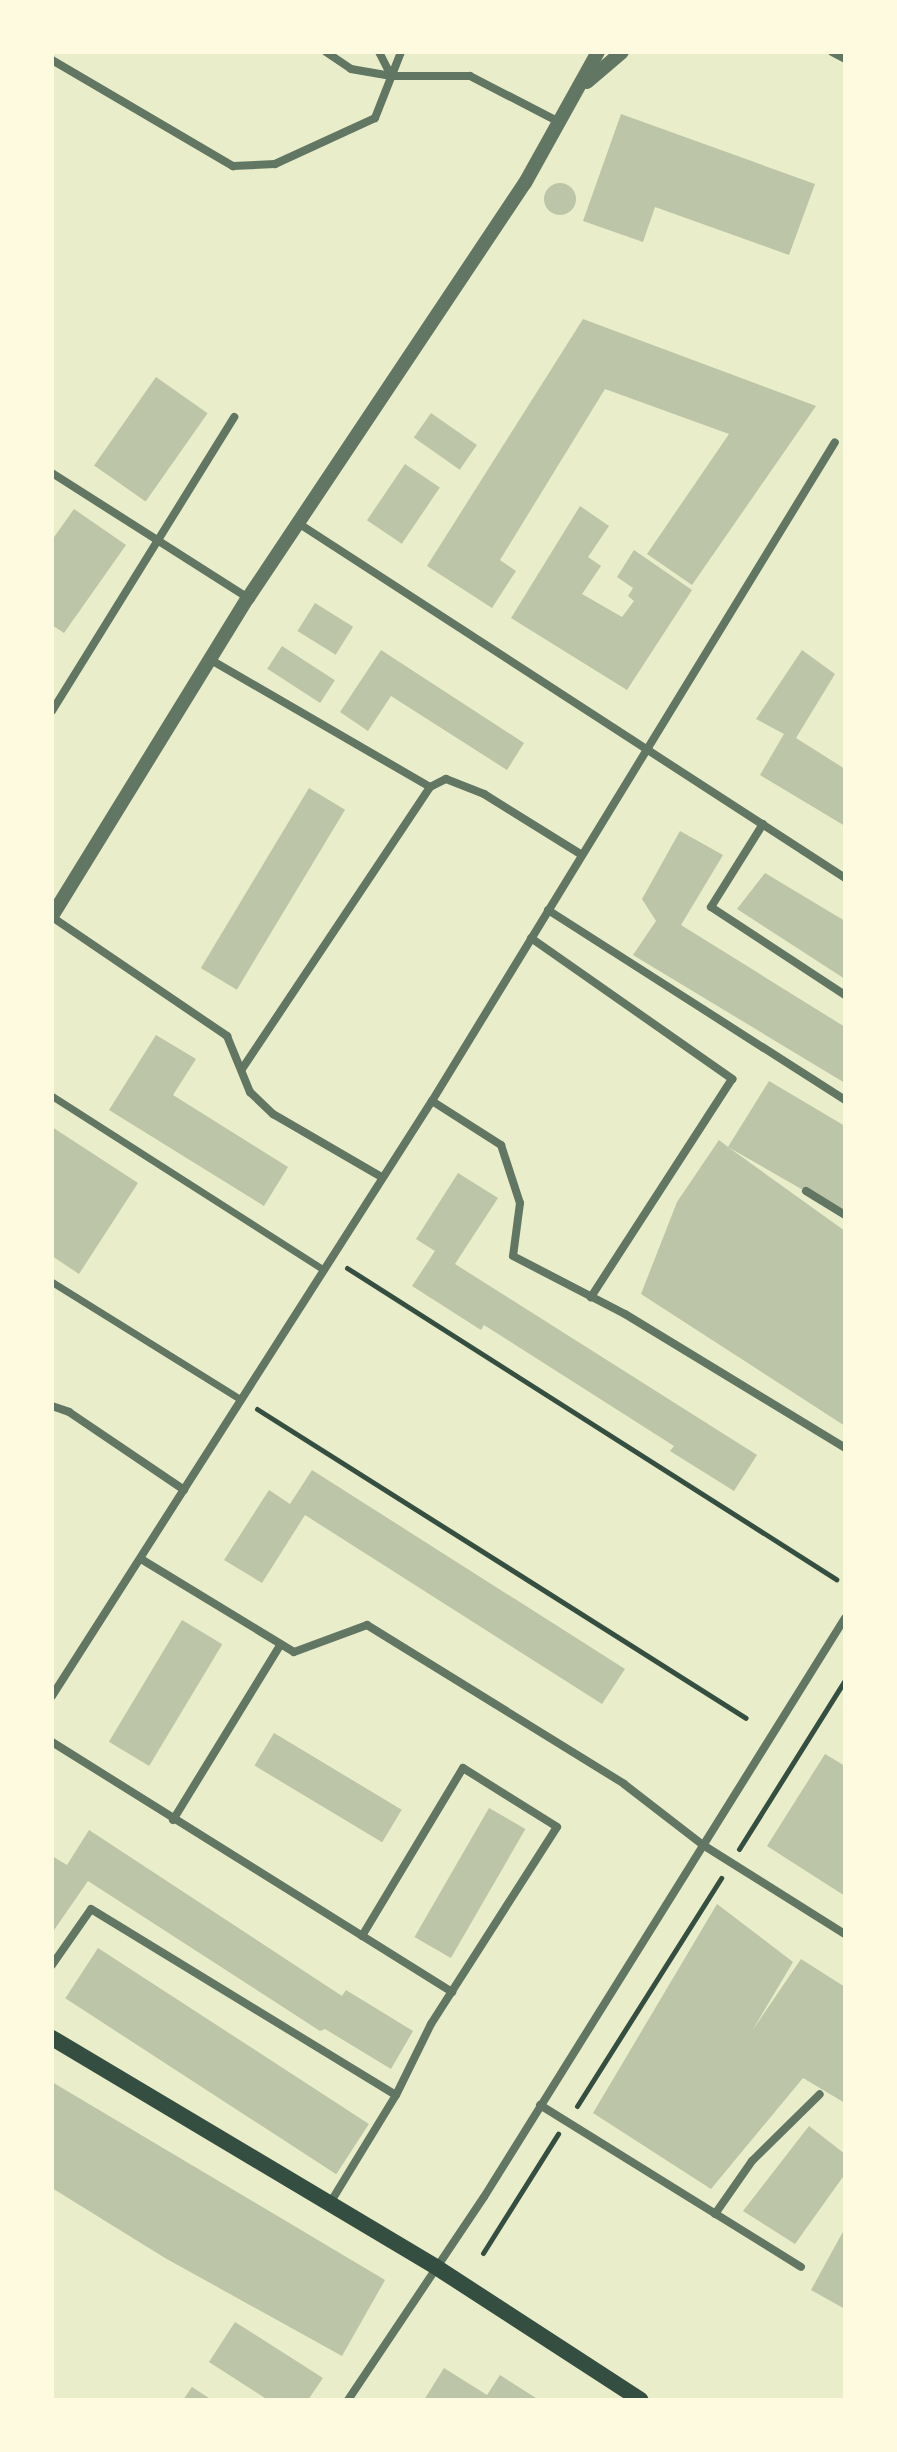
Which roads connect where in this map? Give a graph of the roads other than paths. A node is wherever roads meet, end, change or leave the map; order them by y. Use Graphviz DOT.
graph roads {
  1 [pos="326,52"];
  2 [pos="379,52"];
  3 [pos="401,52"];
  4 [pos="598,52"];
  5 [pos="622,52"];
  6 [pos="832,52"];
  7 [pos="845,59"];
  8 [pos="52,60"];
  9 [pos="391,76"];
  10 [pos="584,85"];
  11 [pos="559,122"];
  12 [pos="234,417"];
  13 [pos="835,442"];
  14 [pos="52,473"];
  15 [pos="298,523"];
  16 [pos="159,541"];
  17 [pos="248,598"];
  18 [pos="211,660"];
  19 [pos="52,711"];
  20 [pos="648,751"];
  21 [pos="430,787"];
  22 [pos="763,824"];
  23 [pos="582,855"];
  24 [pos="845,878"];
  25 [pos="548,910"];
  26 [pos="52,917"];
  27 [pos="531,938"];
  28 [pos="845,995"];
  29 [pos="242,1069"];
  30 [pos="52,1096"];
  31 [pos="845,1100"];
  32 [pos="432,1101"];
  33 [pos="380,1176"];
  34 [pos="806,1191"];
  35 [pos="845,1215"];
  36 [pos="321,1268"];
  37 [pos="52,1282"];
  38 [pos="591,1297"];
  39 [pos="240,1399"];
  40 [pos="52,1406"];
  41 [pos="845,1448"];
  42 [pos="184,1490"];
  43 [pos="141,1559"];
  44 [pos="845,1618"];
  45 [pos="281,1644"];
  46 [pos="52,1696"];
  47 [pos="52,1742"];
  48 [pos="173,1820"];
  49 [pos="703,1845"];
  50 [pos="845,1934"];
  51 [pos="362,1936"];
  52 [pos="52,1965"];
  53 [pos="452,1992"];
  54 [pos="52,2038"];
  55 [pos="820,2094"];
  56 [pos="396,2095"];
  57 [pos="540,2105"];
  58 [pos="330,2203"];
  59 [pos="715,2214"];
  60 [pos="436,2267"];
  61 [pos="801,2267"];
  62 [pos="348,2400"];
  63 [pos="641,2400"];
  1 -- 9 [label="street"];
  2 -- 9 [label="street"];
  3 -- 9 [label="street"];
  4 -- 10 [label="street"];
  5 -- 10 [label="street"];
  6 -- 7 [label="street"];
  8 -- 9 [label="street"];
  9 -- 11 [label="street"];
  10 -- 11 [label="street"];
  11 -- 15 [label="street"];
  12 -- 16 [label="street"];
  13 -- 20 [label="street"];
  14 -- 16 [label="street"];
  15 -- 17 [label="street"];
  15 -- 20 [label="street"];
  16 -- 17 [label="street"];
  16 -- 19 [label="street"];
  17 -- 18 [label="street"];
  18 -- 21 [label="street"];
  18 -- 26 [label="street"];
  20 -- 22 [label="street"];
  20 -- 23 [label="street"];
  21 -- 23 [label="street"];
  21 -- 29 [label="street"];
  22 -- 24 [label="street"];
  22 -- 28 [label="street"];
  23 -- 25 [label="street"];
  25 -- 27 [label="street"];
  25 -- 31 [label="street"];
  26 -- 29 [label="street"];
  27 -- 32 [label="street"];
  27 -- 38 [label="street"];
  29 -- 33 [label="street"];
  30 -- 36 [label="street"];
  32 -- 33 [label="street"];
  32 -- 38 [label="street"];
  33 -- 36 [label="street"];
  34 -- 35 [label="street"];
  36 -- 39 [label="street"];
  37 -- 39 [label="street"];
  38 -- 41 [label="street"];
  39 -- 42 [label="street"];
  40 -- 42 [label="street"];
  42 -- 43 [label="street"];
  43 -- 45 [label="street"];
  43 -- 46 [label="street"];
  44 -- 49 [label="street"];
  45 -- 48 [label="street"];
  45 -- 49 [label="street"];
  47 -- 48 [label="street"];
  48 -- 51 [label="street"];
  49 -- 50 [label="street"];
  49 -- 57 [label="street"];
  51 -- 53 [label="street"];
  51 -- 53 [label="street"];
  52 -- 56 [label="street"];
  53 -- 56 [label="street"];
  54 -- 58 [label="main road"];
  55 -- 59 [label="street"];
  56 -- 58 [label="street"];
  57 -- 59 [label="street"];
  57 -- 60 [label="street"];
  58 -- 60 [label="main road"];
  59 -- 61 [label="street"];
  60 -- 62 [label="street"];
  60 -- 63 [label="main road"];
}
